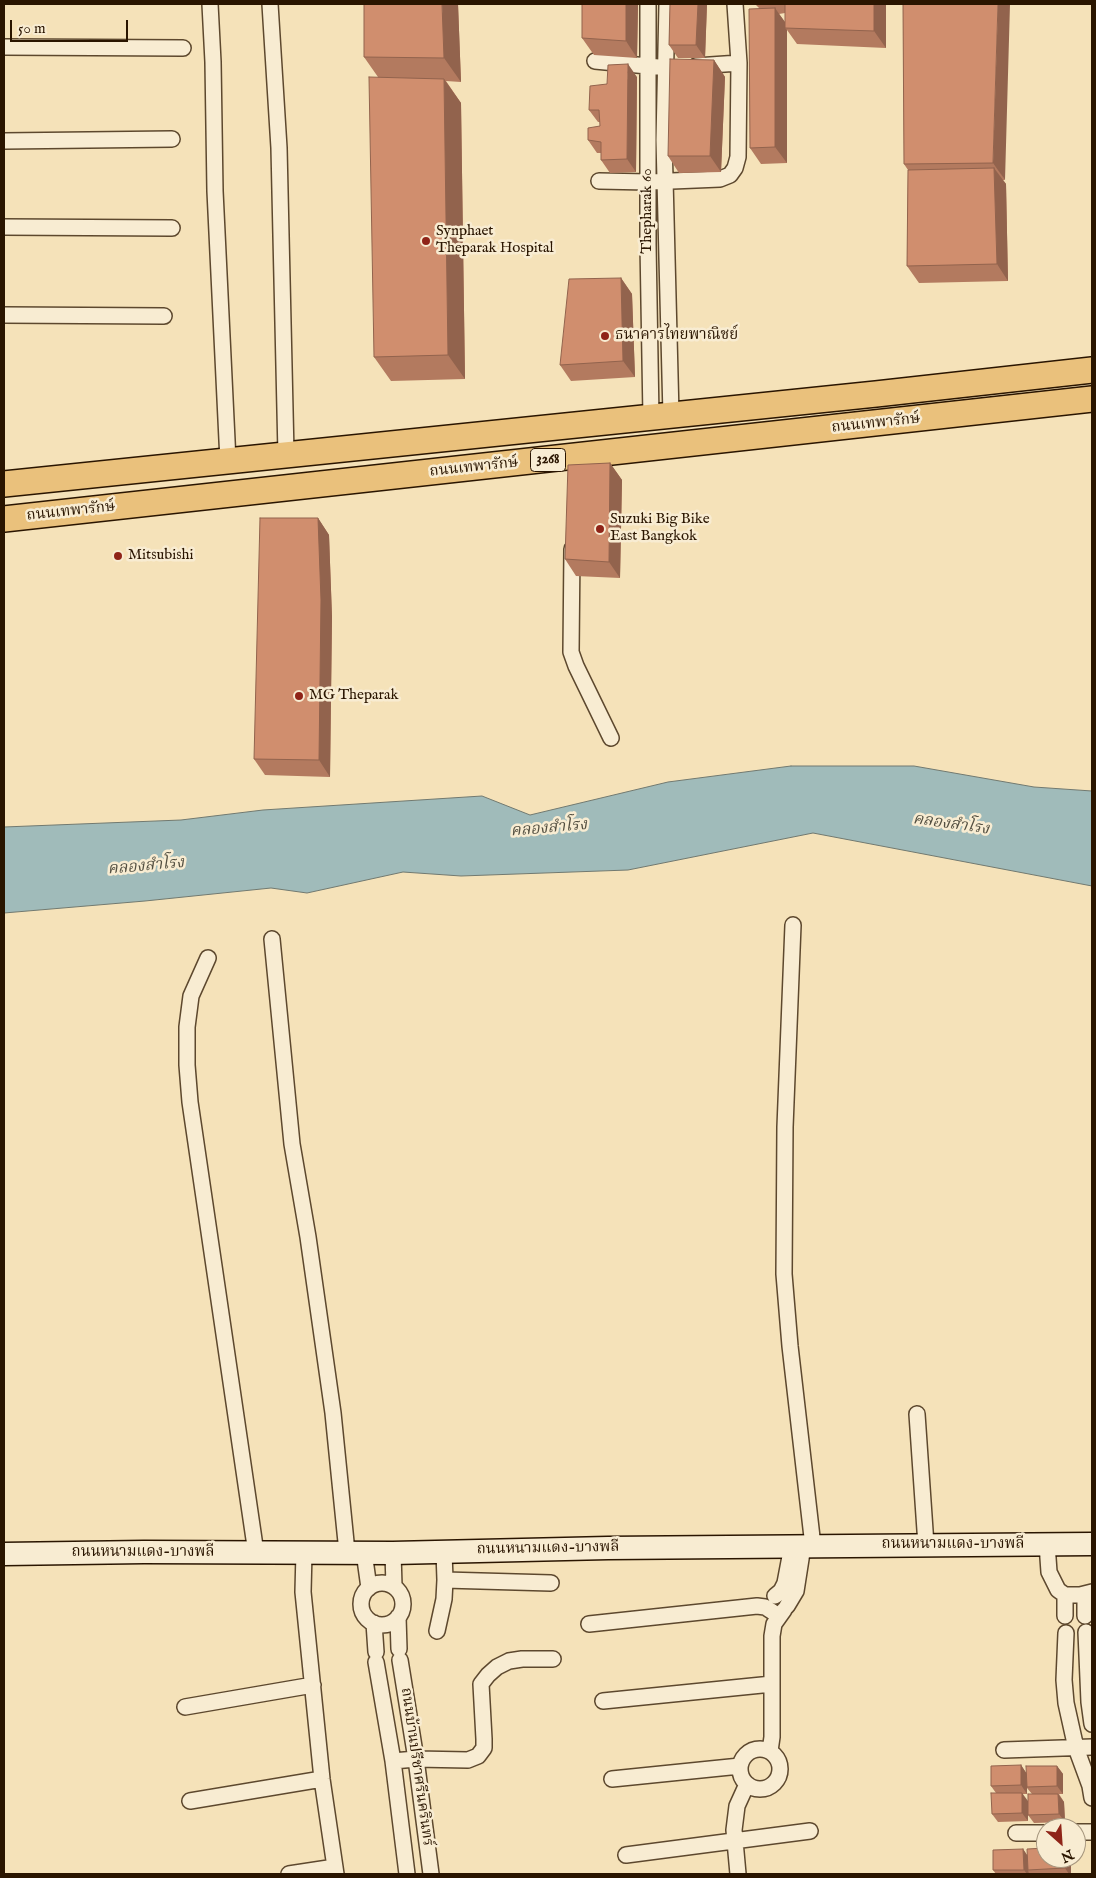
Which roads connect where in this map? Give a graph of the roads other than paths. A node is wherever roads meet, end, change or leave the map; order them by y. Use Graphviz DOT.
graph roads {
  1 [pos="210,4"];
  2 [pos="270,4"];
  3 [pos="648,4"];
  4 [pos="667,4"];
  5 [pos="735,4"];
  6 [pos="4,47"];
  7 [pos="182,48"];
  8 [pos="595,60"];
  9 [pos="739,63"];
  10 [pos="648,67"];
  11 [pos="667,67"];
  12 [pos="172,139"];
  13 [pos="4,140"];
  14 [pos="666,180"];
  15 [pos="599,181"];
  16 [pos="648,182"];
  17 [pos="4,227"];
  18 [pos="172,228"];
  19 [pos="648,244"];
  20 [pos="667,244"];
  21 [pos="4,315"];
  22 [pos="164,316"];
  23 [pos="1092,370"];
  24 [pos="1092,399"];
  25 [pos="661,416"];
  26 [pos="286,454"];
  27 [pos="228,461"];
  28 [pos="4,484"];
  29 [pos="4,519"];
  30 [pos="572,537"];
  31 [pos="611,738"];
  32 [pos="793,924"];
  33 [pos="272,939"];
  34 [pos="208,958"];
  35 [pos="917,1414"];
  36 [pos="1047,1544"];
  37 [pos="1092,1544"];
  38 [pos="926,1545"];
  39 [pos="803,1546"];
  40 [pos="304,1552"];
  41 [pos="356,1552"];
  42 [pos="444,1552"];
  43 [pos="256,1553"];
  44 [pos="393,1553"];
  45 [pos="4,1554"];
  46 [pos="446,1580"];
  47 [pos="551,1582"];
  48 [pos="394,1586"];
  49 [pos="368,1588"];
  50 [pos="1089,1593"];
  51 [pos="1066,1595"];
  52 [pos="777,1606"];
  53 [pos="1066,1616"];
  54 [pos="1085,1616"];
  55 [pos="398,1617"];
  56 [pos="374,1623"];
  57 [pos="589,1624"];
  58 [pos="437,1631"];
  59 [pos="1086,1632"];
  60 [pos="1066,1633"];
  61 [pos="1064,1656"];
  62 [pos="1090,1658"];
  63 [pos="552,1659"];
  64 [pos="772,1684"];
  65 [pos="314,1685"];
  66 [pos="603,1701"];
  67 [pos="185,1707"];
  68 [pos="1092,1724"];
  69 [pos="1076,1748"];
  70 [pos="1092,1748"];
  71 [pos="1004,1750"];
  72 [pos="770,1751"];
  73 [pos="416,1759"];
  74 [pos="393,1761"];
  75 [pos="740,1766"];
  76 [pos="322,1779"];
  77 [pos="612,1779"];
  78 [pos="746,1784"];
  79 [pos="1092,1787"];
  80 [pos="190,1801"];
  81 [pos="810,1831"];
  82 [pos="1016,1833"];
  83 [pos="1036,1833"];
  84 [pos="735,1841"];
  85 [pos="626,1855"];
  86 [pos="335,1871"];
  87 [pos="289,1874"];
  88 [pos="407,1874"];
  89 [pos="431,1874"];
  90 [pos="738,1874"];
  1 -- 27 [label="street"];
  2 -- 26 [label="street"];
  3 -- 10 [label="street, Thepharak 60"];
  4 -- 11 [label="street, Thepharak 60"];
  5 -- 9 [label="street"];
  6 -- 7 [label="street"];
  8 -- 10 [label="street"];
  9 -- 11 [label="street"];
  9 -- 14 [label="street"];
  10 -- 11 [label="street"];
  10 -- 16 [label="street, Thepharak 60"];
  11 -- 14 [label="street, Thepharak 60"];
  12 -- 13 [label="street"];
  14 -- 16 [label="street"];
  14 -- 20 [label="street, Thepharak 60"];
  15 -- 16 [label="street"];
  16 -- 19 [label="street, Thepharak 60"];
  17 -- 18 [label="street"];
  19 -- 20 [label="street"];
  19 -- 25 [label="street, Thepharak 60"];
  20 -- 25 [label="street, Thepharak 60"];
  21 -- 22 [label="street"];
  23 -- 25 [label="main road, ถนนเทพารักษ์ / 3268"];
  24 -- 29 [label="main road, ถนนเทพารักษ์ / 3268"];
  25 -- 26 [label="main road, ถนนเทพารักษ์ / 3268"];
  26 -- 27 [label="main road, ถนนเทพารักษ์ / 3268"];
  27 -- 28 [label="main road, ถนนเทพารักษ์ / 3268"];
  30 -- 31 [label="street"];
  32 -- 39 [label="street"];
  33 -- 41 [label="street"];
  34 -- 43 [label="street"];
  35 -- 38 [label="street"];
  36 -- 37 [label="main road, ถนนหนามแดง-บางพลี"];
  36 -- 38 [label="main road, ถนนหนามแดง-บางพลี"];
  36 -- 51 [label="street"];
  38 -- 39 [label="main road, ถนนหนามแดง-บางพลี"];
  39 -- 42 [label="main road, ถนนหนามแดง-บางพลี"];
  39 -- 52 [label="street"];
  40 -- 41 [label="main road, ถนนหนามแดง-บางพลี"];
  40 -- 43 [label="main road, ถนนหนามแดง-บางพลี"];
  40 -- 65 [label="street"];
  41 -- 44 [label="main road, ถนนหนามแดง-บางพลี"];
  41 -- 49 [label="street"];
  42 -- 44 [label="main road, ถนนหนามแดง-บางพลี"];
  42 -- 46 [label="street"];
  43 -- 45 [label="main road, ถนนหนามแดง-บางพลี"];
  44 -- 48 [label="street"];
  46 -- 47 [label="street"];
  46 -- 58 [label="street"];
  48 -- 49 [label="street"];
  48 -- 55 [label="street"];
  49 -- 56 [label="street"];
  50 -- 51 [label="street"];
  50 -- 54 [label="street"];
  51 -- 53 [label="street"];
  52 -- 57 [label="street"];
  52 -- 64 [label="street"];
  55 -- 56 [label="street"];
  55 -- 73 [label="street, ถนนบ้านปรีชาศรีนครินทร์"];
  56 -- 74 [label="street, ถนนบ้านปรีชาศรีนครินทร์"];
  59 -- 62 [label="street"];
  60 -- 61 [label="street"];
  61 -- 62 [label="street"];
  61 -- 69 [label="street"];
  62 -- 68 [label="street"];
  63 -- 73 [label="street"];
  64 -- 66 [label="street"];
  64 -- 72 [label="street"];
  65 -- 67 [label="street"];
  65 -- 76 [label="street"];
  69 -- 70 [label="street"];
  69 -- 71 [label="street"];
  69 -- 79 [label="street"];
  72 -- 75 [label="street"];
  72 -- 78 [label="street"];
  73 -- 74 [label="street"];
  73 -- 89 [label="street, ถนนบ้านปรีชาศรีนครินทร์"];
  74 -- 88 [label="street, ถนนบ้านปรีชาศรีนครินทร์"];
  75 -- 77 [label="street"];
  75 -- 78 [label="street"];
  76 -- 80 [label="street"];
  76 -- 86 [label="street"];
  78 -- 84 [label="street"];
  81 -- 84 [label="street"];
  82 -- 83 [label="street"];
  84 -- 85 [label="street"];
  84 -- 90 [label="street"];
  86 -- 87 [label="street"];
}
